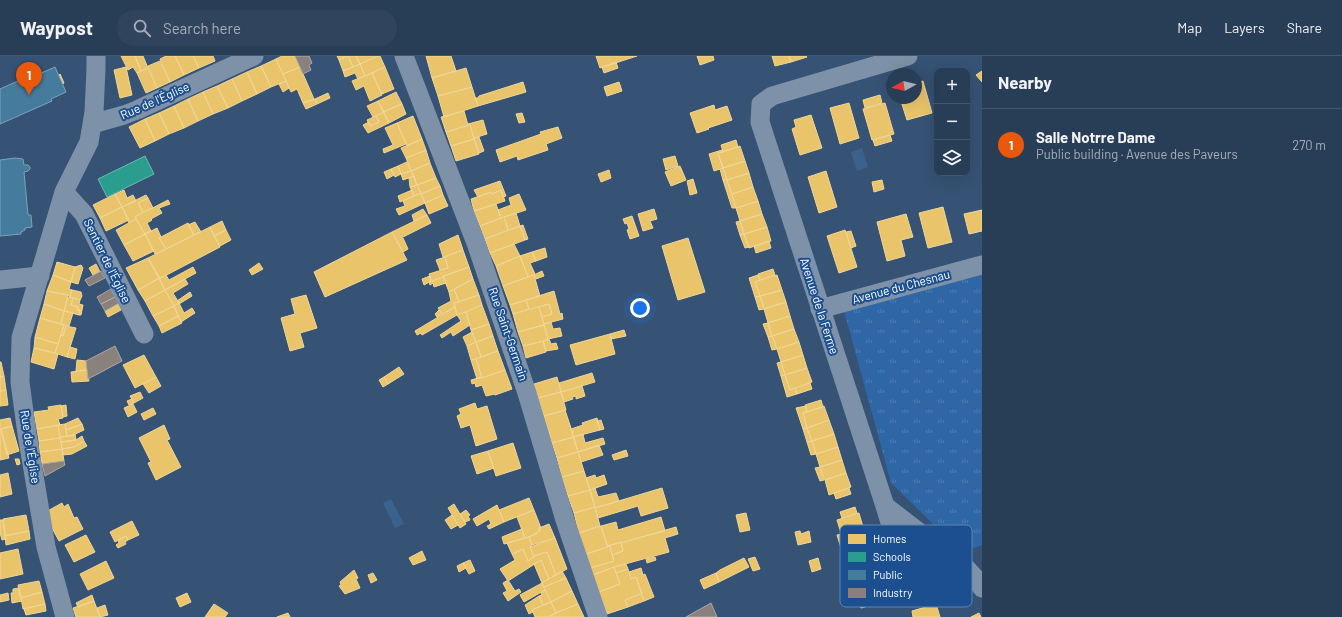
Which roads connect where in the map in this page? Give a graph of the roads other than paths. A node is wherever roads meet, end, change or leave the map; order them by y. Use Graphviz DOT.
graph roads {
  1 [pos="96,56"];
  2 [pos="254,56"];
  3 [pos="404,56"];
  4 [pos="908,56"];
  5 [pos="92,124"];
  6 [pos="64,192"];
  7 [pos="982,265"];
  8 [pos="40,276"];
  9 [pos="0,280"];
  10 [pos="820,309"];
  11 [pos="144,334"];
  12 [pos="885,506"];
  13 [pos="891,525"];
  14 [pos="910,525"];
  15 [pos="972,574"];
  16 [pos="982,588"];
  17 [pos="65,617"];
  18 [pos="598,617"];
  1 -- 5 [label="street"];
  2 -- 5 [label="street, Rue de l'Église"];
  3 -- 18 [label="street, Rue Saint-Germain"];
  4 -- 10 [label="street, Avenue de la Ferme"];
  5 -- 6 [label="street, Rue de l'Église"];
  6 -- 8 [label="street, Rue de l'Église"];
  6 -- 11 [label="street, Sentier de l'Église"];
  7 -- 10 [label="street, Avenue du Chesnau"];
  8 -- 9 [label="street"];
  8 -- 17 [label="street, Rue de l'Église"];
  10 -- 12 [label="street, Avenue de la Ferme"];
  12 -- 13 [label="street, Avenue de la Ferme"];
  12 -- 14 [label="street"];
  15 -- 16 [label="street"];
}
